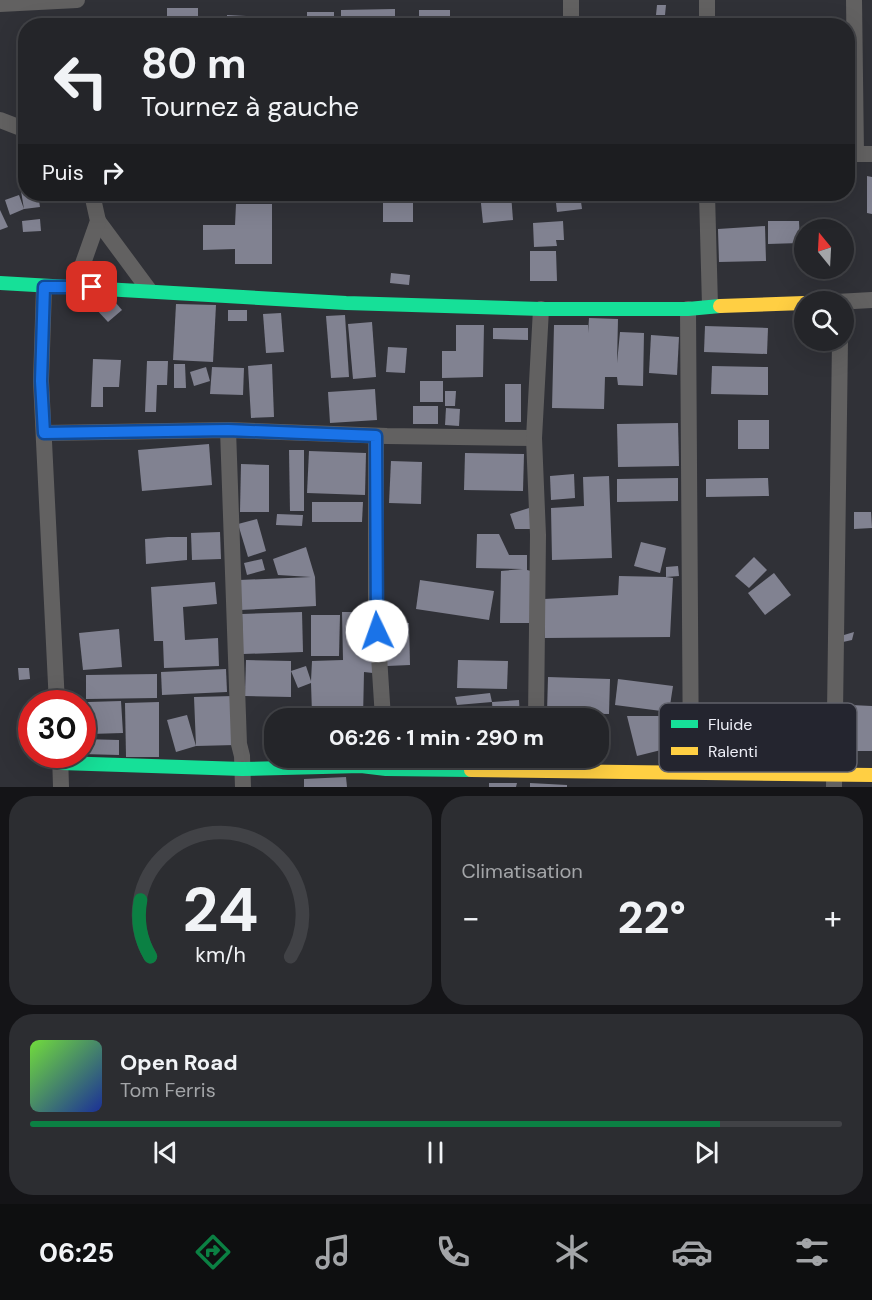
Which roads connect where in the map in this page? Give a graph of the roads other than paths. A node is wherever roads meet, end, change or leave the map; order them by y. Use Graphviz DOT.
graph roads {
  1 [pos="77,0"];
  2 [pos="571,0"];
  3 [pos="707,0"];
  4 [pos="854,0"];
  5 [pos="0,4"];
  6 [pos="571,18"];
  7 [pos="707,18"];
  8 [pos="855,18"];
  9 [pos="855,31"];
  10 [pos="0,120"];
  11 [pos="18,127"];
  12 [pos="859,154"];
  13 [pos="94,201"];
  14 [pos="707,201"];
  15 [pos="98,221"];
  16 [pos="0,283"];
  17 [pos="75,286"];
  18 [pos="44,287"];
  19 [pos="149,290"];
  20 [pos="872,300"];
  21 [pos="854,301"];
  22 [pos="794,303"];
  23 [pos="710,306"];
  24 [pos="541,309"];
  25 [pos="688,309"];
  26 [pos="840,351"];
  27 [pos="228,430"];
  28 [pos="44,433"];
  29 [pos="376,436"];
  30 [pos="534,438"];
  31 [pos="56,690"];
  32 [pos="691,703"];
  33 [pos="835,703"];
  34 [pos="382,708"];
  35 [pos="536,708"];
  36 [pos="96,761"];
  37 [pos="609,767"];
  38 [pos="60,768"];
  39 [pos="282,768"];
  40 [pos="242,769"];
  41 [pos="659,770"];
  42 [pos="705,772"];
  43 [pos="872,775"];
  44 [pos="834,781"];
  45 [pos="61,787"];
  46 [pos="243,787"];
  1 -- 5 [label="street"];
  2 -- 6 [label="street"];
  3 -- 7 [label="street"];
  4 -- 8 [label="street"];
  9 -- 12 [label="street"];
  10 -- 11 [label="street"];
  13 -- 15 [label="street"];
  14 -- 23 [label="street"];
  15 -- 17 [label="street"];
  15 -- 19 [label="street"];
  16 -- 18 [label="street"];
  17 -- 18 [label="street"];
  17 -- 19 [label="street"];
  18 -- 28 [label="street"];
  19 -- 24 [label="street"];
  20 -- 21 [label="street"];
  22 -- 23 [label="street"];
  23 -- 25 [label="street"];
  24 -- 25 [label="street"];
  24 -- 30 [label="street"];
  25 -- 32 [label="street"];
  26 -- 33 [label="street"];
  27 -- 28 [label="street"];
  27 -- 29 [label="street"];
  27 -- 40 [label="street"];
  28 -- 31 [label="street"];
  29 -- 30 [label="street"];
  29 -- 34 [label="street"];
  30 -- 35 [label="street"];
  36 -- 40 [label="street"];
  37 -- 41 [label="street"];
  38 -- 45 [label="street"];
  39 -- 40 [label="street"];
  40 -- 46 [label="street"];
  42 -- 44 [label="street"];
  43 -- 44 [label="street"];
}
